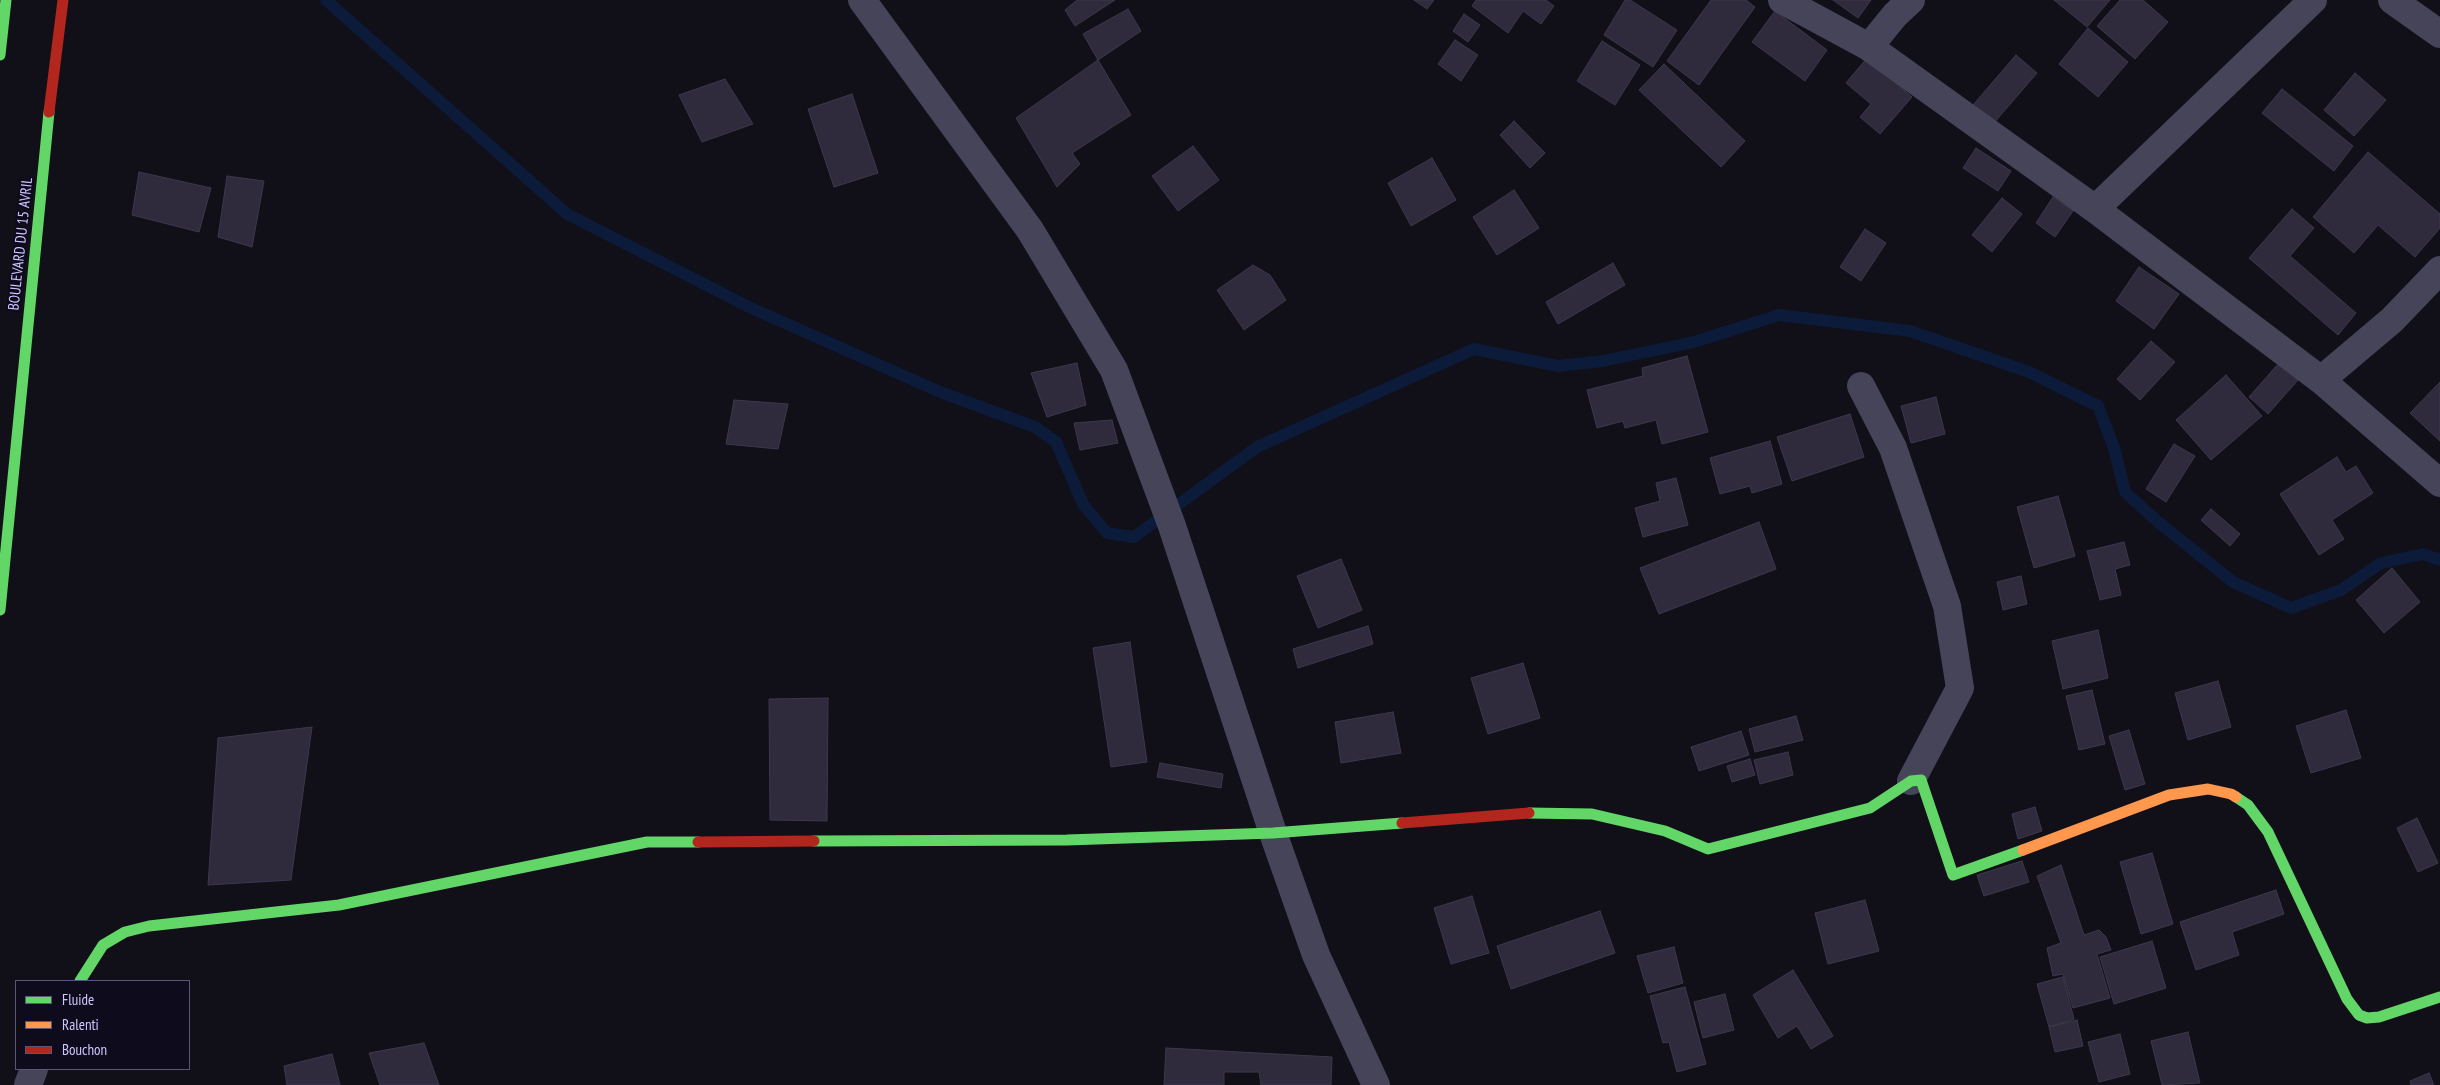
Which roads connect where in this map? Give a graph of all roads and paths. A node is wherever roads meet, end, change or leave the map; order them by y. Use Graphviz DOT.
graph roads {
  1 [pos="6,0"];
  2 [pos="63,0"];
  3 [pos="862,0"];
  4 [pos="1782,0"];
  5 [pos="1911,0"];
  6 [pos="2313,0"];
  7 [pos="2392,0"];
  8 [pos="2440,34"];
  9 [pos="1869,47"];
  10 [pos="0,55"];
  11 [pos="2095,209"];
  12 [pos="2440,270"];
  13 [pos="2321,380"];
  14 [pos="1861,386"];
  15 [pos="2440,483"];
  16 [pos="0,610"];
  17 [pos="1911,780"];
  18 [pos="1274,833"];
  19 [pos="81,980"];
  20 [pos="2440,997"];
  21 [pos="34,1070"];
  22 [pos="28,1085"];
  23 [pos="1376,1085"];
  1 -- 10 [label="main road"];
  2 -- 16 [label="main road, BOULEVARD DU 15 AVRIL"];
  3 -- 18 [label="street"];
  4 -- 9 [label="street"];
  5 -- 9 [label="street"];
  6 -- 11 [label="street"];
  7 -- 8 [label="street"];
  9 -- 11 [label="street"];
  11 -- 13 [label="street"];
  12 -- 13 [label="street"];
  13 -- 15 [label="street"];
  14 -- 17 [label="street"];
  17 -- 18 [label="main road"];
  17 -- 20 [label="main road"];
  18 -- 19 [label="main road"];
  18 -- 23 [label="street"];
  21 -- 22 [label="street"];
}
